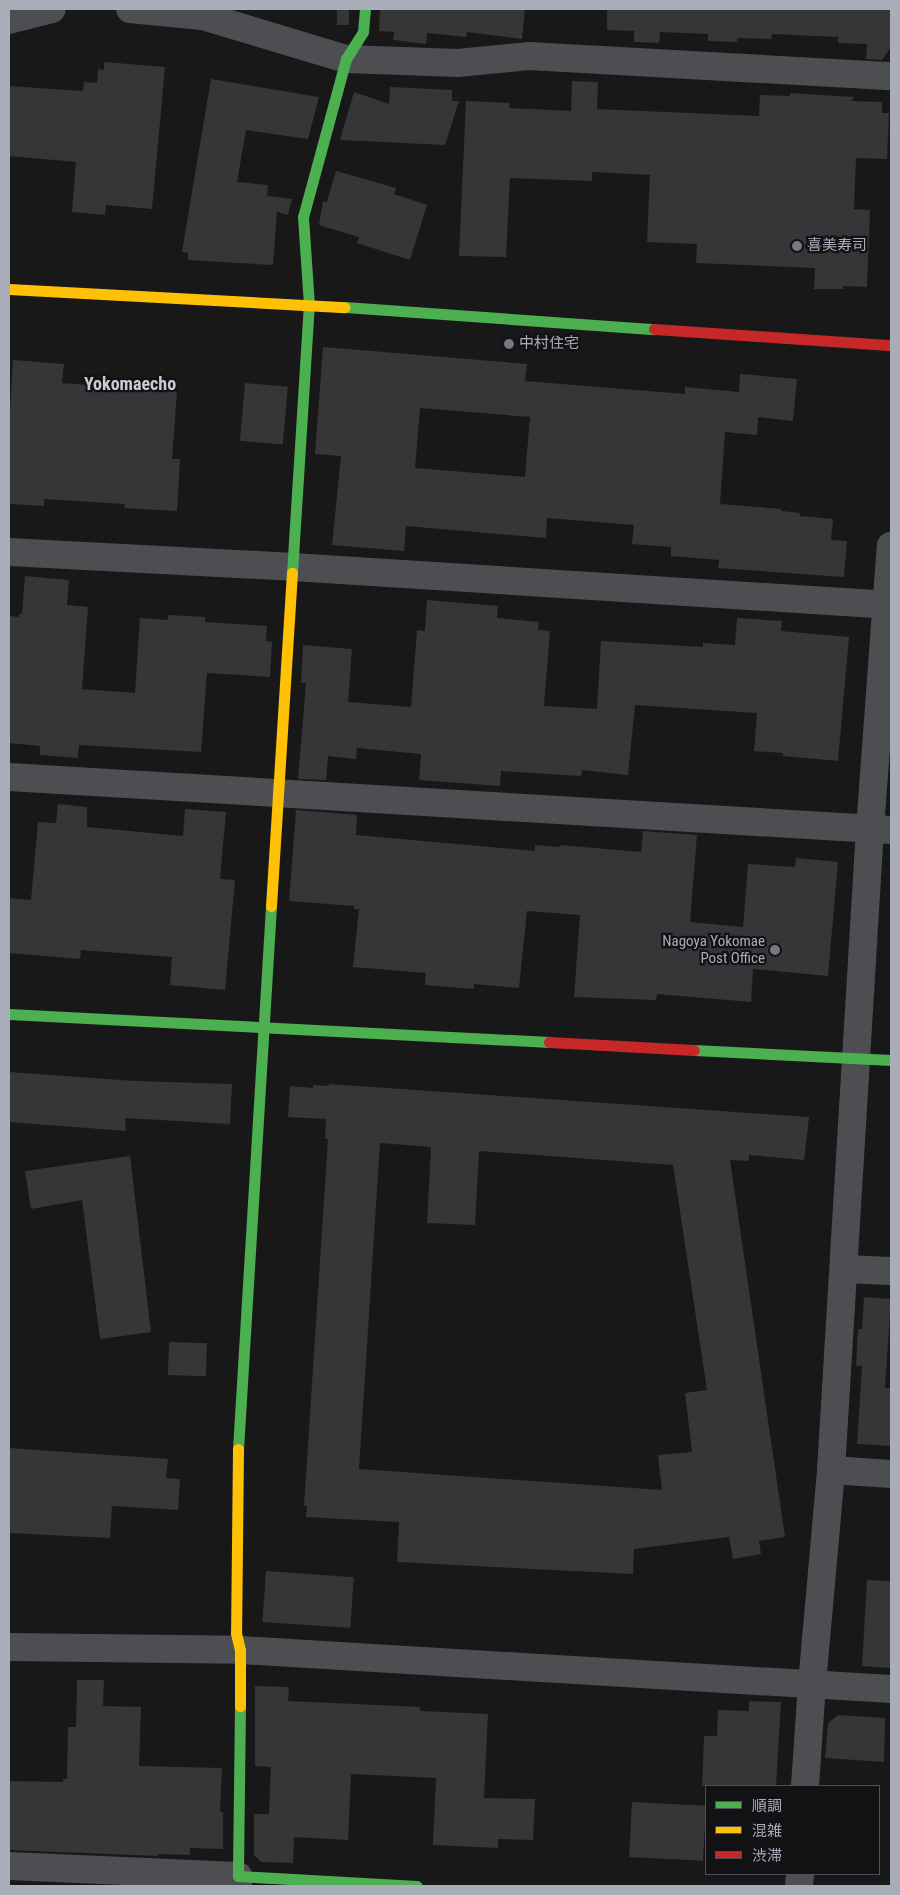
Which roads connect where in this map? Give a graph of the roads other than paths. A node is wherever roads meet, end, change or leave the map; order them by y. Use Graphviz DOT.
graph roads {
  1 [pos="52,9"];
  2 [pos="130,9"];
  3 [pos="365,9"];
  4 [pos="9,20"];
  5 [pos="346,59"];
  6 [pos="891,76"];
  7 [pos="9,288"];
  8 [pos="309,305"];
  9 [pos="891,345"];
  10 [pos="891,546"];
  11 [pos="9,552"];
  12 [pos="293,567"];
  13 [pos="890,605"];
  14 [pos="9,777"];
  15 [pos="280,794"];
  16 [pos="881,829"];
  17 [pos="9,1014"];
  18 [pos="264,1027"];
  19 [pos="858,1058"];
  20 [pos="891,1060"];
  21 [pos="844,1269"];
  22 [pos="891,1271"];
  23 [pos="831,1470"];
  24 [pos="891,1474"];
  25 [pos="9,1647"];
  26 [pos="240,1650"];
  27 [pos="812,1684"];
  28 [pos="891,1689"];
  29 [pos="805,1785"];
  30 [pos="9,1866"];
  31 [pos="238,1881"];
  32 [pos="417,1886"];
  1 -- 4 [label="street"];
  2 -- 5 [label="street"];
  3 -- 5 [label="street"];
  5 -- 6 [label="street"];
  5 -- 8 [label="street"];
  7 -- 8 [label="street"];
  8 -- 9 [label="street"];
  8 -- 12 [label="street"];
  10 -- 13 [label="street"];
  11 -- 12 [label="street"];
  12 -- 13 [label="street"];
  12 -- 15 [label="street"];
  13 -- 16 [label="street"];
  14 -- 15 [label="street"];
  15 -- 16 [label="street"];
  15 -- 18 [label="street"];
  16 -- 19 [label="street"];
  17 -- 18 [label="street"];
  18 -- 19 [label="street"];
  18 -- 26 [label="street"];
  19 -- 20 [label="street"];
  19 -- 21 [label="street"];
  21 -- 22 [label="street"];
  21 -- 23 [label="street"];
  23 -- 24 [label="street"];
  23 -- 27 [label="street"];
  25 -- 26 [label="street"];
  26 -- 27 [label="street"];
  26 -- 31 [label="street"];
  27 -- 28 [label="street"];
  27 -- 29 [label="street"];
  30 -- 31 [label="street"];
  31 -- 32 [label="street"];
}
